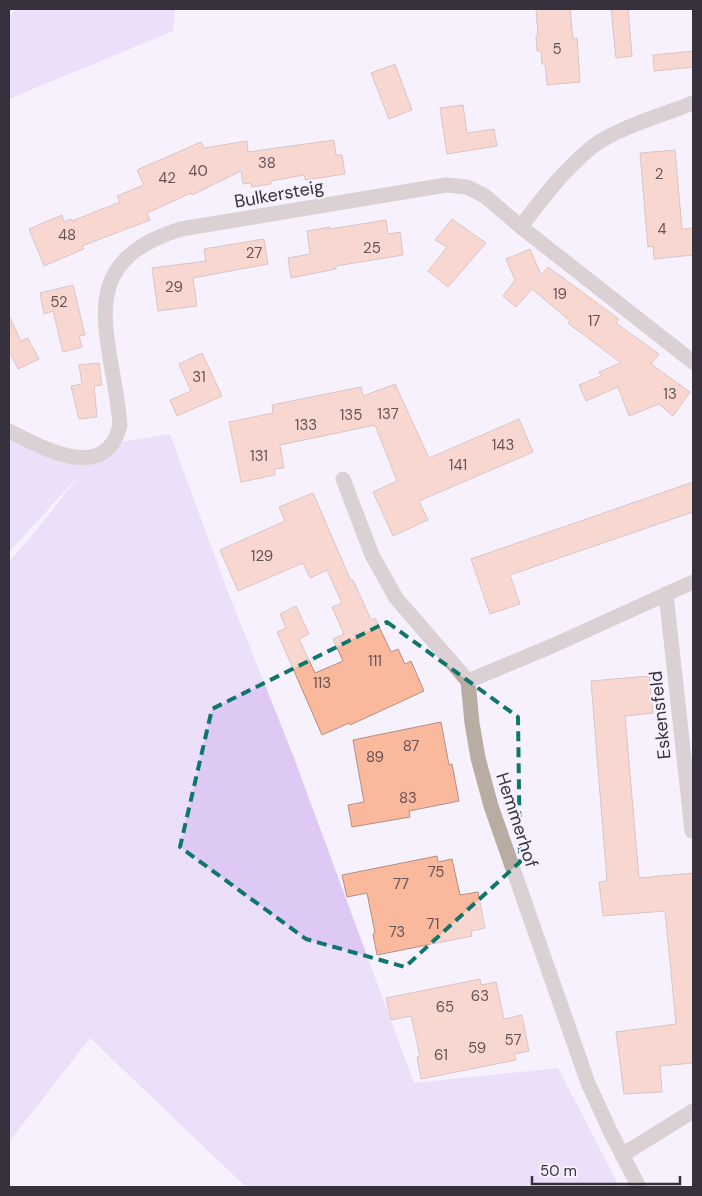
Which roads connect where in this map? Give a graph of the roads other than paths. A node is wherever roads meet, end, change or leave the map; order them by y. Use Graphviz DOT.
graph roads {
  1 [pos="693,103"];
  2 [pos="521,227"];
  3 [pos="693,362"];
  4 [pos="9,431"];
  5 [pos="343,479"];
  6 [pos="693,582"];
  7 [pos="666,594"];
  8 [pos="468,681"];
  9 [pos="692,831"];
  10 [pos="693,1111"];
  11 [pos="622,1155"];
  12 [pos="639,1187"];
  1 -- 2 [label="street"];
  2 -- 3 [label="street, Bulkersteig"];
  2 -- 4 [label="street, Bulkersteig"];
  5 -- 8 [label="street"];
  6 -- 7 [label="street"];
  7 -- 8 [label="street"];
  7 -- 9 [label="street, Eskensfeld"];
  8 -- 11 [label="street, Hemmerhof"];
  10 -- 11 [label="street"];
  11 -- 12 [label="street, Hemmerhof"];
}
